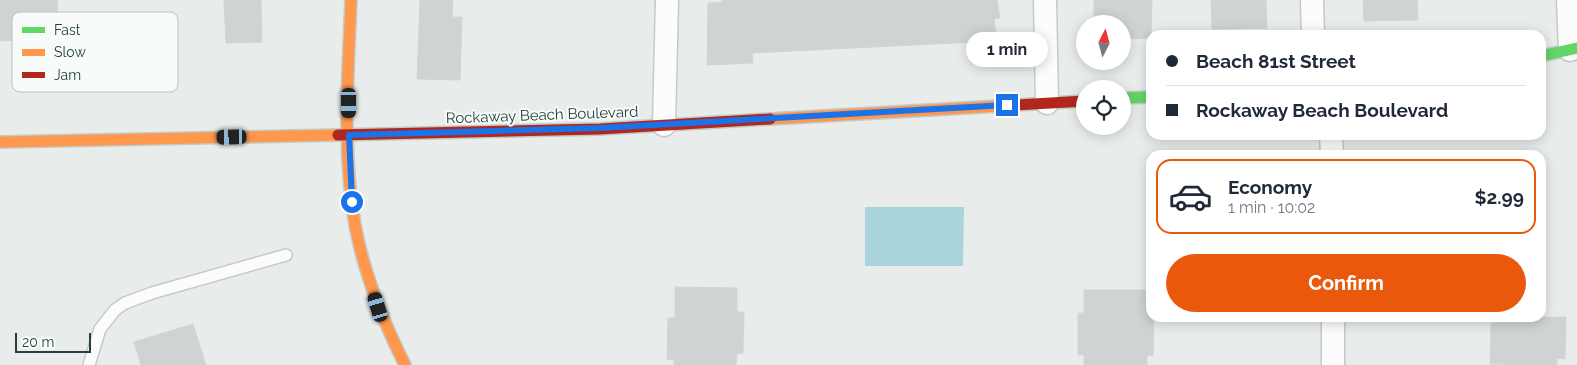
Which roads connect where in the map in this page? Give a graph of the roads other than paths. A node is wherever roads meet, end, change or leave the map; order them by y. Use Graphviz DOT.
graph roads {
  1 [pos="351,0"];
  2 [pos="667,0"];
  3 [pos="1046,0"];
  4 [pos="1312,0"];
  5 [pos="1568,0"];
  6 [pos="1313,30"];
  7 [pos="1573,49"];
  8 [pos="1546,55"];
  9 [pos="1146,97"];
  10 [pos="1131,98"];
  11 [pos="1076,101"];
  12 [pos="1047,103"];
  13 [pos="664,125"];
  14 [pos="349,135"];
  15 [pos="0,142"];
  16 [pos="286,255"];
  17 [pos="1333,322"];
  18 [pos="89,365"];
  19 [pos="405,365"];
  20 [pos="1333,365"];
  1 -- 14 [label="main road"];
  2 -- 13 [label="street"];
  3 -- 12 [label="street"];
  4 -- 6 [label="street"];
  5 -- 7 [label="street"];
  7 -- 8 [label="main road"];
  9 -- 10 [label="main road"];
  11 -- 12 [label="main road, Rockaway Beach Boulevard"];
  12 -- 13 [label="main road, Rockaway Beach Boulevard"];
  13 -- 14 [label="main road, Rockaway Beach Boulevard"];
  14 -- 15 [label="main road, Rockaway Beach Boulevard"];
  14 -- 19 [label="main road"];
  16 -- 18 [label="lane"];
  17 -- 20 [label="street"];
}
